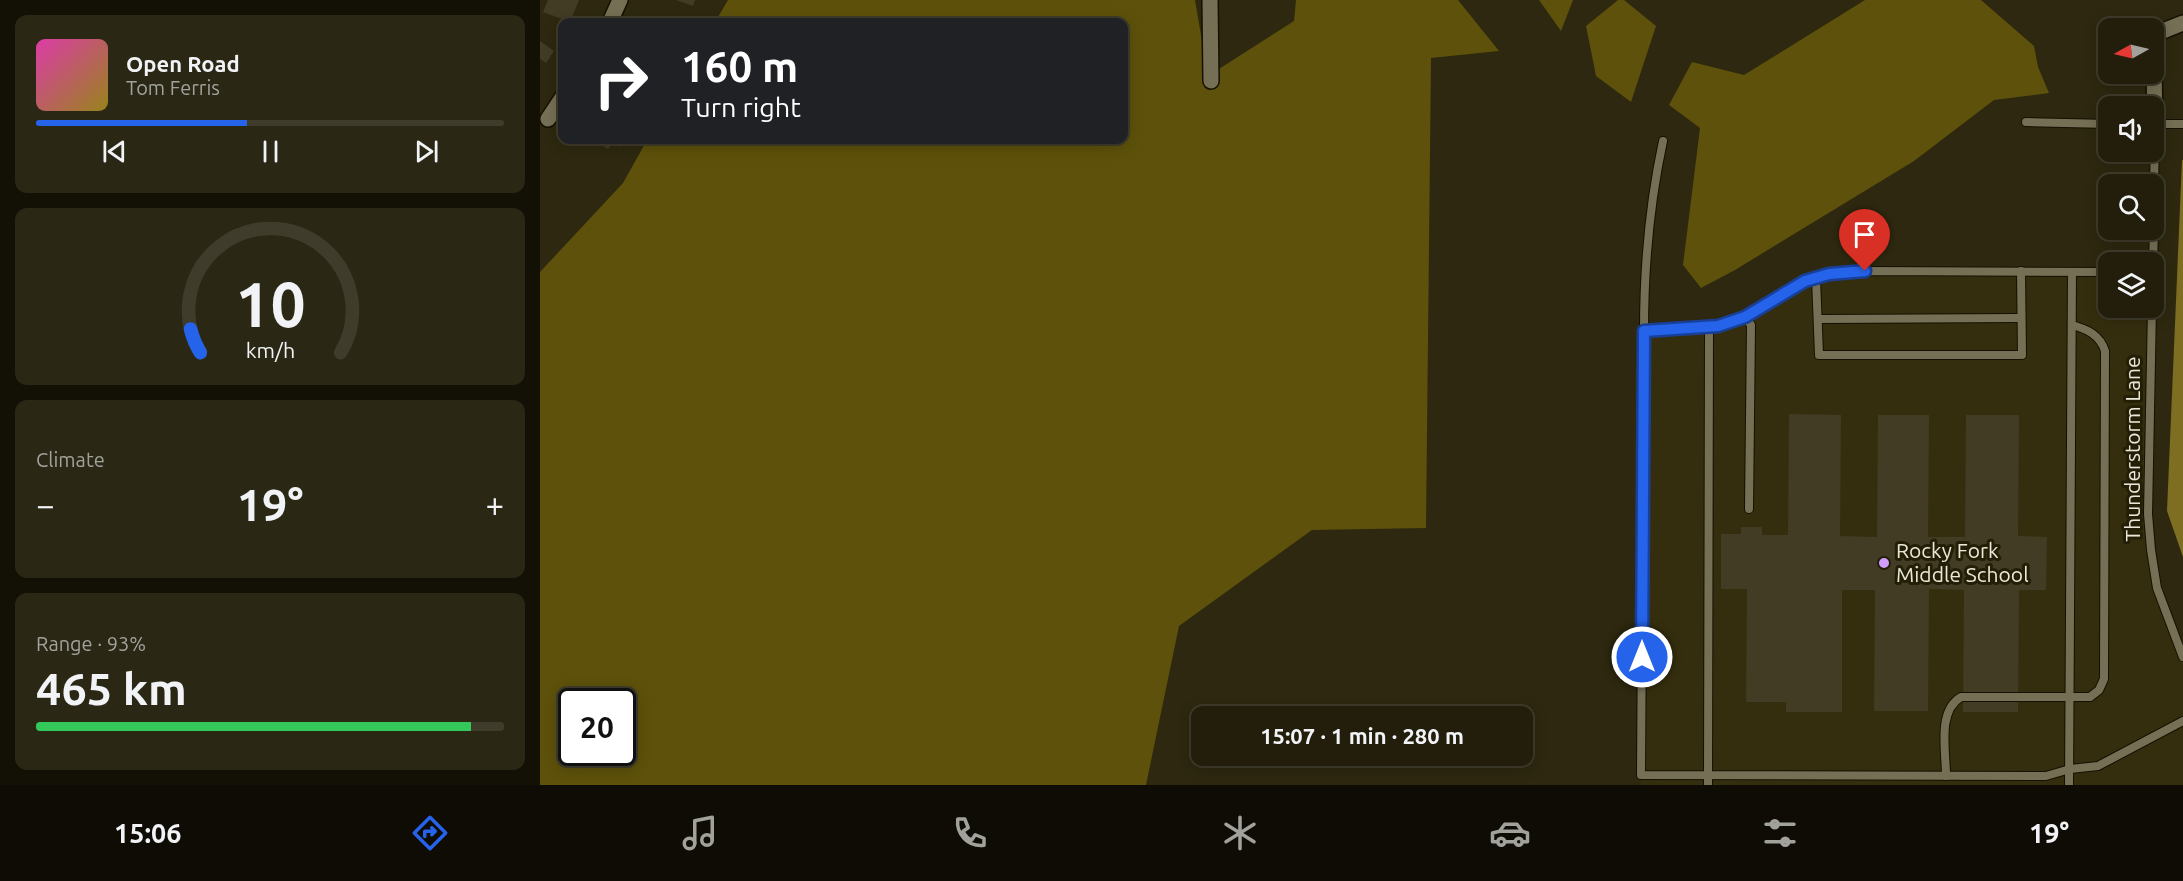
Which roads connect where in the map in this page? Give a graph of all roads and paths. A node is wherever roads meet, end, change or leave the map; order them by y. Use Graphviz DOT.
graph roads {
  1 [pos="620,0"];
  2 [pos="1210,0"];
  3 [pos="612,18"];
  4 [pos="2183,23"];
  5 [pos="2164,31"];
  6 [pos="1211,81"];
  7 [pos="558,104"];
  8 [pos="546,122"];
  9 [pos="2026,122"];
  10 [pos="2098,124"];
  11 [pos="2164,124"];
  12 [pos="2183,124"];
  13 [pos="1663,141"];
  14 [pos="2021,272"];
  15 [pos="2072,272"];
  16 [pos="2098,272"];
  17 [pos="1816,278"];
  18 [pos="1745,317"];
  19 [pos="2021,318"];
  20 [pos="2152,318"];
  21 [pos="1819,319"];
  22 [pos="2072,324"];
  23 [pos="1709,328"];
  24 [pos="1644,331"];
  25 [pos="1749,508"];
  26 [pos="2183,657"];
  27 [pos="2070,698"];
  28 [pos="2183,721"];
  29 [pos="2070,769"];
  30 [pos="1708,774"];
  31 [pos="1641,775"];
  32 [pos="1946,776"];
  33 [pos="1641,785"];
  34 [pos="1708,785"];
  35 [pos="2069,785"];
  1 -- 3 [label="street"];
  2 -- 6 [label="street"];
  4 -- 5 [label="street"];
  7 -- 8 [label="street"];
  9 -- 10 [label="lane"];
  11 -- 12 [label="lane"];
  13 -- 24 [label="lane"];
  14 -- 15 [label="lane"];
  14 -- 17 [label="lane"];
  14 -- 19 [label="lane"];
  15 -- 16 [label="lane"];
  15 -- 22 [label="lane"];
  17 -- 18 [label="lane"];
  17 -- 21 [label="lane"];
  18 -- 23 [label="lane"];
  18 -- 25 [label="lane"];
  19 -- 21 [label="lane"];
  19 -- 21 [label="lane"];
  20 -- 26 [label="lane, Thunderstorm Lane"];
  22 -- 27 [label="lane"];
  22 -- 27 [label="lane"];
  23 -- 24 [label="lane"];
  23 -- 30 [label="lane"];
  24 -- 31 [label="lane"];
  27 -- 29 [label="lane"];
  27 -- 32 [label="lane"];
  28 -- 29 [label="lane"];
  29 -- 32 [label="lane"];
  29 -- 35 [label="lane"];
  30 -- 31 [label="lane"];
  30 -- 32 [label="lane"];
  30 -- 34 [label="lane"];
  31 -- 33 [label="lane"];
}
